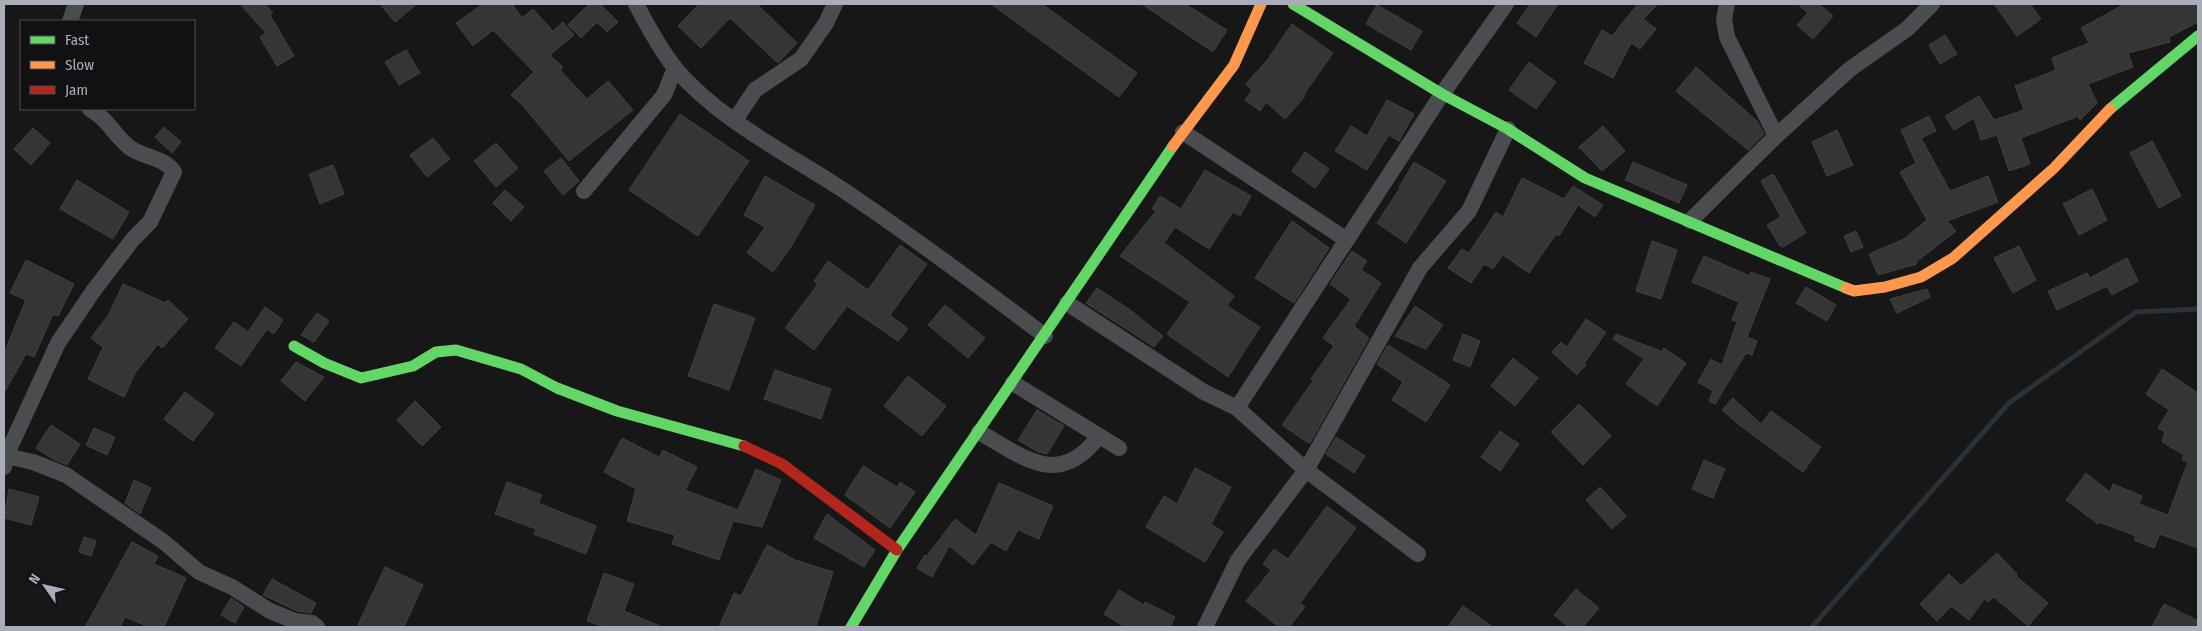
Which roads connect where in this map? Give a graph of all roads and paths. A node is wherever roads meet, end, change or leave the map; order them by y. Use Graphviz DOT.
graph roads {
  1 [pos="76,4"];
  2 [pos="835,4"];
  3 [pos="1261,4"];
  4 [pos="1293,4"];
  5 [pos="1506,4"];
  6 [pos="1727,4"];
  7 [pos="1932,4"];
  8 [pos="637,5"];
  9 [pos="70,20"];
  10 [pos="2198,36"];
  11 [pos="675,68"];
  12 [pos="1442,94"];
  13 [pos="92,110"];
  14 [pos="734,120"];
  15 [pos="1508,129"];
  16 [pos="1184,132"];
  17 [pos="1776,136"];
  18 [pos="584,191"];
  19 [pos="1690,221"];
  20 [pos="1347,240"];
  21 [pos="1068,303"];
  22 [pos="1045,336"];
  23 [pos="294,346"];
  24 [pos="1013,384"];
  25 [pos="1237,408"];
  26 [pos="980,432"];
  27 [pos="1099,436"];
  28 [pos="1119,448"];
  29 [pos="5,462"];
  30 [pos="1306,470"];
  31 [pos="897,550"];
  32 [pos="1418,554"];
  33 [pos="317,627"];
  34 [pos="851,627"];
  35 [pos="1205,627"];
  1 -- 9 [label="street"];
  2 -- 14 [label="street"];
  3 -- 16 [label="street"];
  4 -- 12 [label="street"];
  5 -- 12 [label="street"];
  6 -- 17 [label="street"];
  7 -- 17 [label="street"];
  8 -- 11 [label="street"];
  10 -- 19 [label="street"];
  11 -- 14 [label="street"];
  11 -- 18 [label="street"];
  12 -- 15 [label="street"];
  12 -- 20 [label="street"];
  13 -- 29 [label="street"];
  14 -- 22 [label="street"];
  15 -- 19 [label="street"];
  15 -- 30 [label="street"];
  16 -- 20 [label="street"];
  16 -- 21 [label="street"];
  17 -- 19 [label="street"];
  20 -- 25 [label="street"];
  21 -- 22 [label="street"];
  21 -- 25 [label="street"];
  22 -- 24 [label="street"];
  23 -- 31 [label="street"];
  24 -- 26 [label="street"];
  24 -- 27 [label="street"];
  25 -- 30 [label="street"];
  26 -- 27 [label="street"];
  26 -- 31 [label="street"];
  27 -- 28 [label="street"];
  29 -- 33 [label="street"];
  30 -- 32 [label="street"];
  30 -- 35 [label="street"];
  31 -- 34 [label="street"];
}
